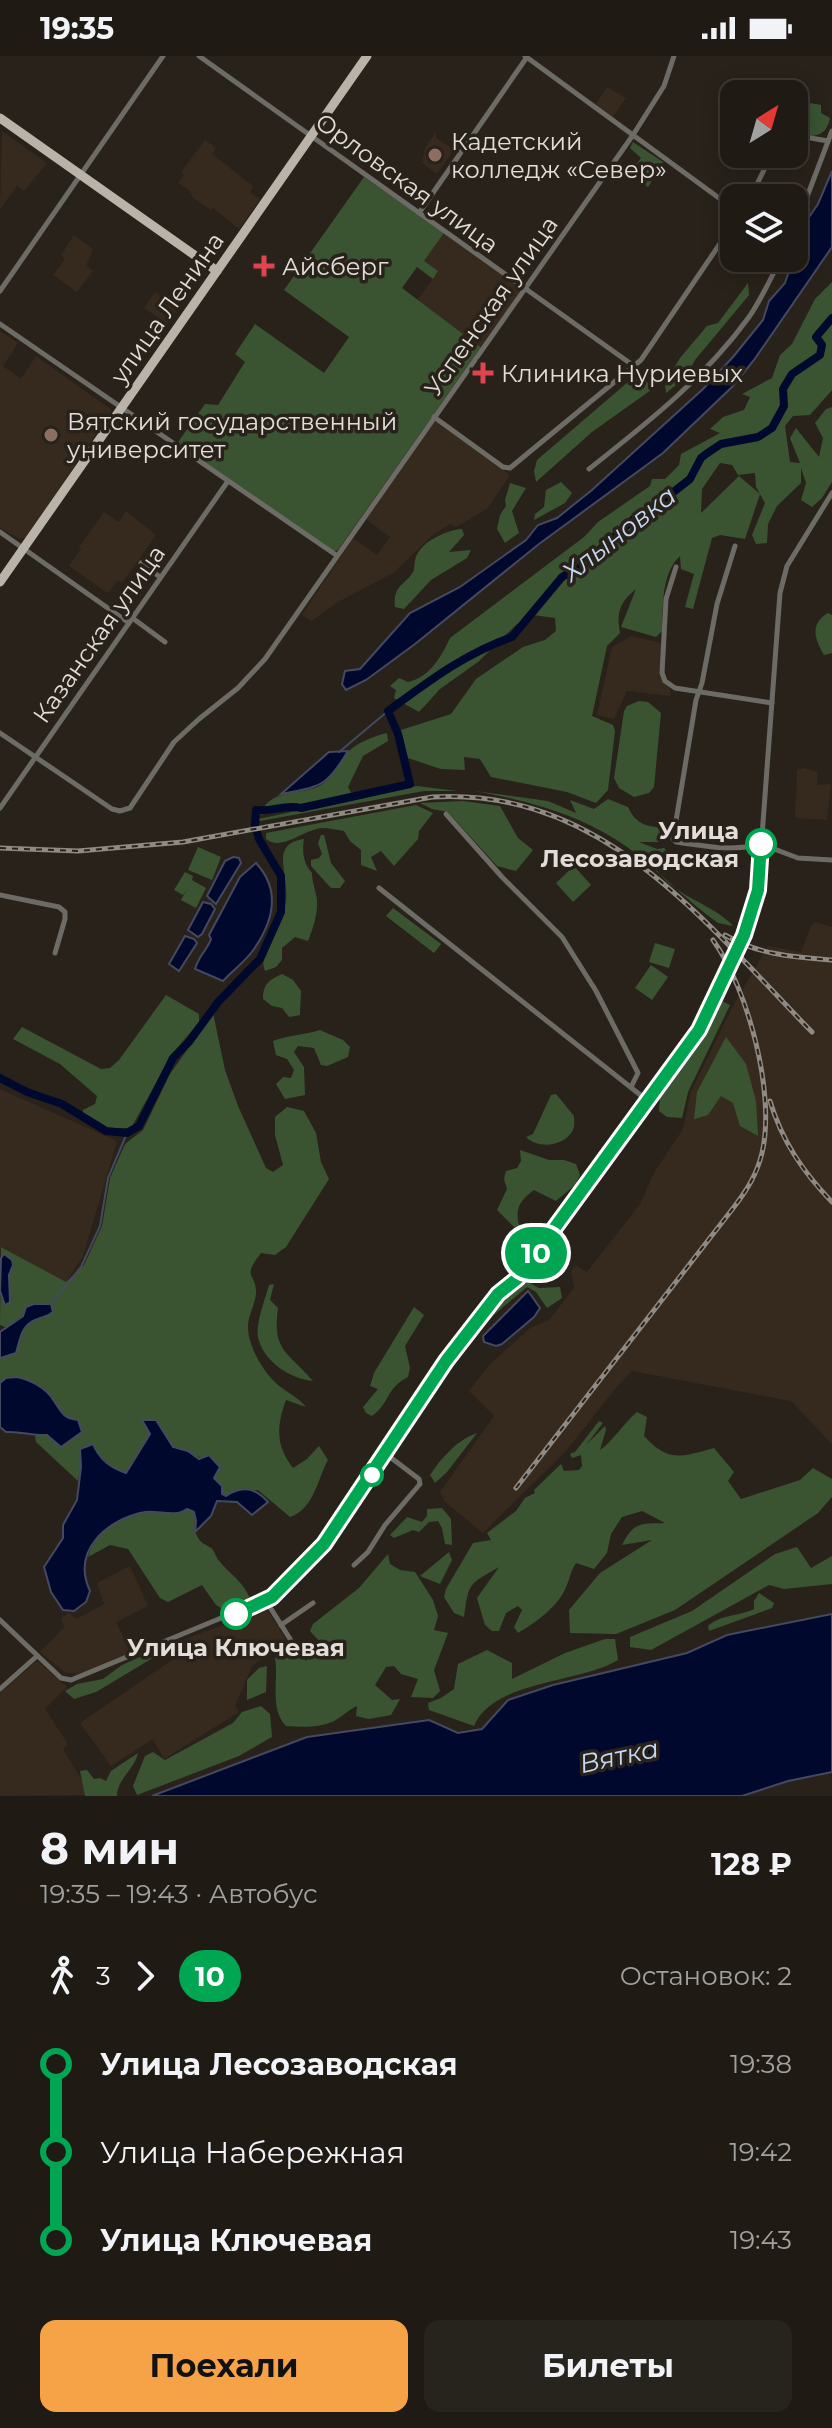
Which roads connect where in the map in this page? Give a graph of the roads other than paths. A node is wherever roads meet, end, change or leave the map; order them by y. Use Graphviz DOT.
graph roads {
  1 [pos="163,56"];
  2 [pos="199,56"];
  3 [pos="367,56"];
  4 [pos="526,56"];
  5 [pos="674,56"];
  6 [pos="0,118"];
  7 [pos="832,131"];
  8 [pos="633,135"];
  9 [pos="311,136"];
  10 [pos="808,138"];
  11 [pos="828,141"];
  12 [pos="80,175"];
  13 [pos="808,194"];
  14 [pos="720,199"];
  15 [pos="419,213"];
  16 [pos="720,244"];
  17 [pos="217,271"];
  18 [pos="773,272"];
  19 [pos="525,289"];
  20 [pos="0,291"];
  21 [pos="0,324"];
  22 [pos="634,366"];
  23 [pos="121,408"];
  24 [pos="434,417"];
  25 [pos="589,469"];
  26 [pos="228,481"];
  27 [pos="832,493"];
  28 [pos="0,532"];
  29 [pos="735,546"];
  30 [pos="24,548"];
  31 [pos="336,555"];
  32 [pos="141,563"];
  33 [pos="676,567"];
  34 [pos="160,577"];
  35 [pos="0,582"];
  36 [pos="130,620"];
  37 [pos="165,642"];
  38 [pos="699,691"];
  39 [pos="772,703"];
  40 [pos="0,733"];
  41 [pos="36,757"];
  42 [pos="0,808"];
  43 [pos="446,814"];
  44 [pos="761,844"];
  45 [pos="832,860"];
  46 [pos="379,888"];
  47 [pos="0,895"];
  48 [pos="55,953"];
  49 [pos="631,1087"];
  50 [pos="648,1101"];
  51 [pos="386,1454"];
  52 [pos="354,1565"];
  53 [pos="266,1601"];
  54 [pos="313,1603"];
  55 [pos="0,1620"];
  56 [pos="281,1625"];
  57 [pos="292,1642"];
  58 [pos="37,1656"];
  59 [pos="0,1689"];
  1 -- 12 [label="street"];
  2 -- 9 [label="street, Орловская улица"];
  3 -- 9 [label="main road, улица Ленина"];
  4 -- 8 [label="street"];
  4 -- 15 [label="street"];
  5 -- 8 [label="street, Успенская улица"];
  6 -- 12 [label="main road"];
  7 -- 11 [label="street"];
  8 -- 14 [label="street"];
  8 -- 19 [label="street, Успенская улица"];
  9 -- 15 [label="street, Орловская улица"];
  9 -- 17 [label="main road, улица Ленина"];
  10 -- 11 [label="street"];
  11 -- 13 [label="street"];
  12 -- 17 [label="main road"];
  12 -- 20 [label="street"];
  15 -- 19 [label="street, Орловская улица"];
  16 -- 22 [label="street"];
  17 -- 23 [label="main road, улица Ленина"];
  18 -- 25 [label="street"];
  19 -- 22 [label="street, Орловская улица"];
  19 -- 24 [label="street, Успенская улица"];
  21 -- 23 [label="street"];
  22 -- 24 [label="street"];
  23 -- 26 [label="street"];
  23 -- 30 [label="main road, улица Ленина"];
  24 -- 31 [label="street, Успенская улица"];
  26 -- 31 [label="street"];
  26 -- 34 [label="street, Казанская улица"];
  27 -- 39 [label="street"];
  28 -- 30 [label="street"];
  29 -- 38 [label="street"];
  30 -- 35 [label="main road, улица Ленина"];
  30 -- 36 [label="street"];
  31 -- 41 [label="street, Успенская улица"];
  32 -- 34 [label="street"];
  33 -- 38 [label="street"];
  34 -- 36 [label="street, Казанская улица"];
  36 -- 37 [label="street"];
  36 -- 41 [label="street, Казанская улица"];
  38 -- 39 [label="street"];
  38 -- 44 [label="street"];
  39 -- 44 [label="street"];
  40 -- 41 [label="street"];
  41 -- 42 [label="street, Казанская улица"];
  43 -- 49 [label="street"];
  44 -- 45 [label="street"];
  44 -- 50 [label="street"];
  46 -- 49 [label="street"];
  47 -- 48 [label="street"];
  49 -- 50 [label="street"];
  50 -- 51 [label="street"];
  51 -- 52 [label="street"];
  51 -- 53 [label="street"];
  53 -- 56 [label="street"];
  53 -- 58 [label="street"];
  54 -- 56 [label="street"];
  55 -- 58 [label="street"];
  56 -- 57 [label="street"];
  58 -- 59 [label="street"];
}
